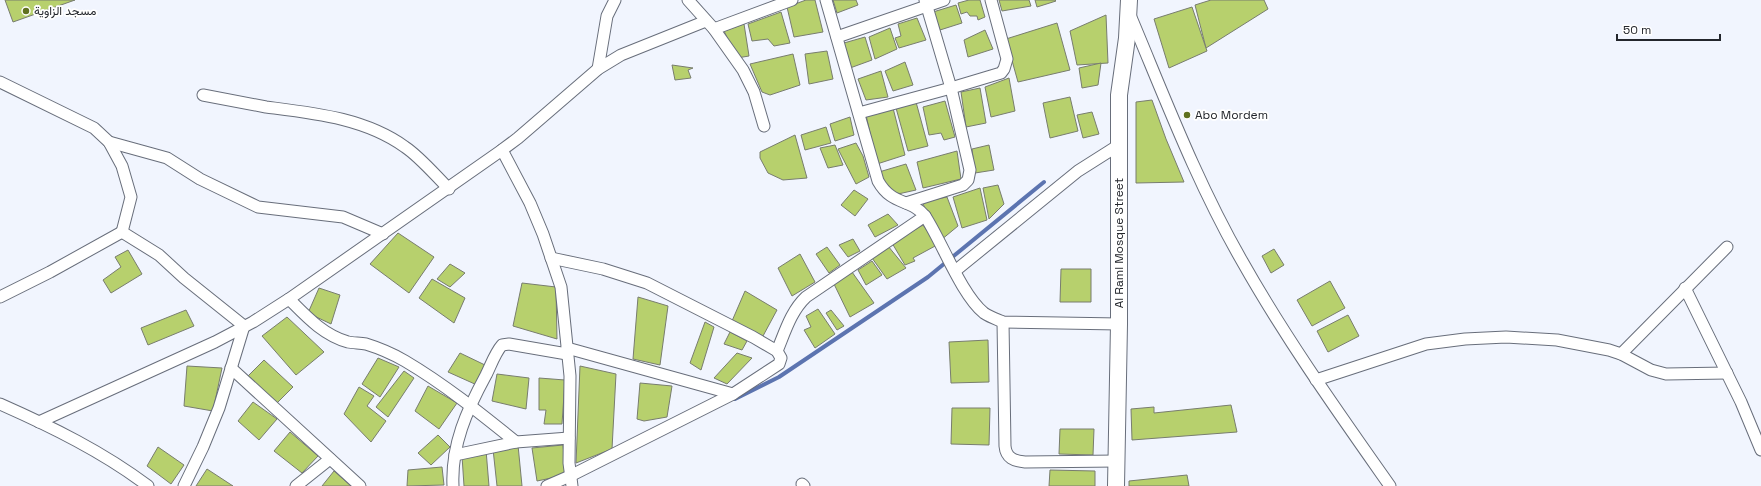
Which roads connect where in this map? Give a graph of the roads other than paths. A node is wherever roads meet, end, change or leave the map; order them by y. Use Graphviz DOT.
graph roads {
  1 [pos="615,0"];
  2 [pos="688,0"];
  3 [pos="792,0"];
  4 [pos="826,0"];
  5 [pos="944,0"];
  6 [pos="991,0"];
  7 [pos="926,3"];
  8 [pos="1129,7"];
  9 [pos="706,21"];
  10 [pos="714,30"];
  11 [pos="837,37"];
  12 [pos="598,69"];
  13 [pos="0,82"];
  14 [pos="951,88"];
  15 [pos="204,95"];
  16 [pos="859,113"];
  17 [pos="764,126"];
  18 [pos="109,142"];
  19 [pos="1119,145"];
  20 [pos="502,150"];
  21 [pos="449,189"];
  22 [pos="906,203"];
  23 [pos="925,216"];
  24 [pos="122,232"];
  25 [pos="384,234"];
  26 [pos="1727,247"];
  27 [pos="551,258"];
  28 [pos="955,271"];
  29 [pos="1686,288"];
  30 [pos="0,297"];
  31 [pos="289,299"];
  32 [pos="1003,322"];
  33 [pos="1119,324"];
  34 [pos="244,326"];
  35 [pos="567,351"];
  36 [pos="778,351"];
  37 [pos="1621,354"];
  38 [pos="231,368"];
  39 [pos="1727,373"];
  40 [pos="1316,380"];
  41 [pos="733,394"];
  42 [pos="0,404"];
  43 [pos="470,405"];
  44 [pos="39,422"];
  45 [pos="569,438"];
  46 [pos="516,442"];
  47 [pos="1761,449"];
  48 [pos="455,454"];
  49 [pos="330,459"];
  50 [pos="1117,461"];
  51 [pos="571,481"];
  52 [pos="148,486"];
  53 [pos="184,486"];
  54 [pos="296,486"];
  55 [pos="360,486"];
  56 [pos="453,486"];
  57 [pos="547,486"];
  58 [pos="1116,486"];
  59 [pos="1390,486"];
  1 -- 12 [label="street"];
  2 -- 9 [label="street"];
  3 -- 10 [label="street"];
  4 -- 11 [label="street"];
  5 -- 7 [label="street"];
  6 -- 14 [label="street"];
  7 -- 11 [label="street"];
  7 -- 14 [label="street"];
  8 -- 19 [label="street, Al Raml Mosque Street"];
  8 -- 40 [label="street"];
  9 -- 10 [label="street"];
  9 -- 12 [label="street"];
  10 -- 17 [label="street"];
  11 -- 16 [label="street"];
  12 -- 20 [label="street"];
  13 -- 18 [label="street"];
  14 -- 16 [label="street"];
  14 -- 22 [label="street"];
  15 -- 21 [label="street"];
  16 -- 22 [label="street"];
  18 -- 24 [label="street"];
  18 -- 25 [label="street"];
  19 -- 28 [label="street"];
  19 -- 33 [label="street, Al Raml Mosque Street"];
  20 -- 21 [label="street"];
  20 -- 27 [label="street"];
  21 -- 25 [label="street"];
  22 -- 23 [label="street"];
  23 -- 28 [label="street"];
  23 -- 36 [label="street"];
  24 -- 30 [label="street"];
  24 -- 34 [label="street"];
  25 -- 31 [label="street"];
  26 -- 29 [label="street"];
  27 -- 35 [label="street"];
  27 -- 36 [label="street"];
  28 -- 32 [label="street"];
  29 -- 37 [label="street"];
  29 -- 39 [label="street"];
  31 -- 34 [label="street"];
  31 -- 43 [label="street"];
  32 -- 33 [label="street"];
  32 -- 50 [label="street"];
  33 -- 50 [label="street, Al Raml Mosque Street"];
  34 -- 38 [label="street"];
  34 -- 44 [label="street"];
  35 -- 41 [label="street"];
  35 -- 43 [label="street"];
  35 -- 45 [label="street"];
  36 -- 41 [label="street"];
  37 -- 39 [label="street"];
  37 -- 40 [label="street"];
  38 -- 49 [label="street"];
  38 -- 53 [label="street"];
  39 -- 47 [label="street"];
  40 -- 59 [label="street"];
  41 -- 51 [label="street"];
  42 -- 44 [label="street"];
  43 -- 46 [label="street"];
  43 -- 48 [label="street"];
  44 -- 52 [label="street"];
  45 -- 46 [label="street"];
  45 -- 51 [label="street"];
  46 -- 48 [label="street"];
  48 -- 56 [label="street"];
  49 -- 54 [label="street"];
  49 -- 55 [label="street"];
  50 -- 58 [label="street, Al Raml Mosque Street"];
  51 -- 57 [label="street"];
}
